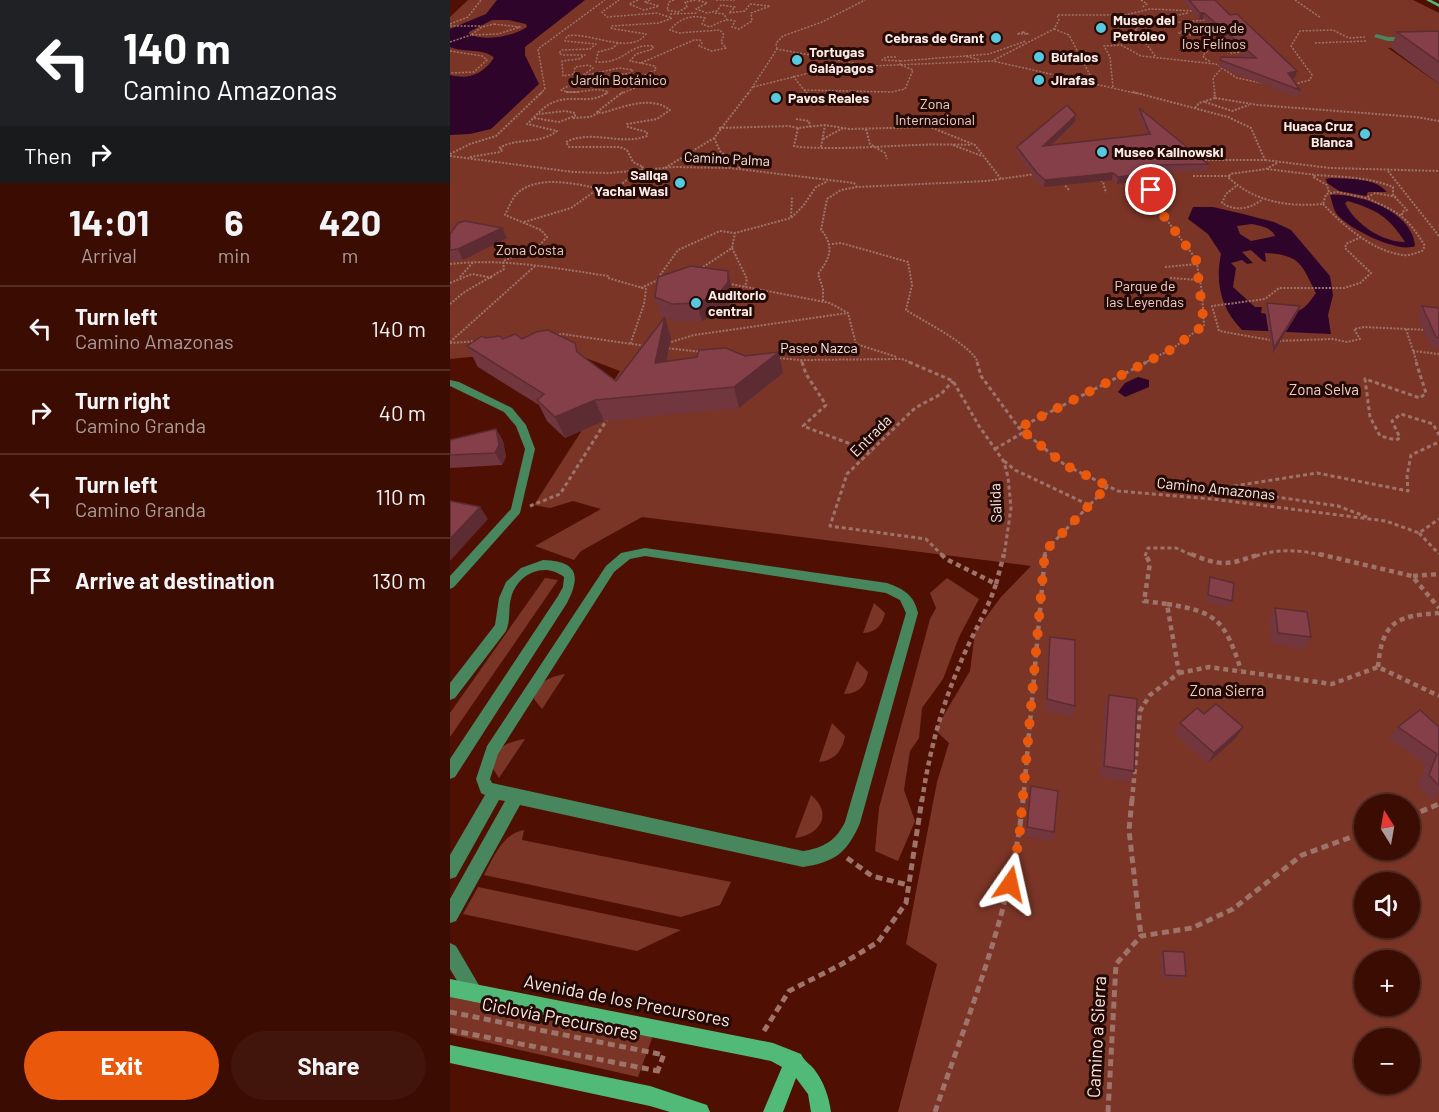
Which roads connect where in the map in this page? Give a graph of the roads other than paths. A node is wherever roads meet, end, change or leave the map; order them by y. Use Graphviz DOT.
graph roads {
  1 [pos="1376,36"];
  2 [pos="1439,39"];
  3 [pos="452,385"];
  4 [pos="450,584"];
  5 [pos="450,694"];
  6 [pos="450,772"];
  7 [pos="495,792"];
  8 [pos="516,797"];
  9 [pos="450,871"];
  10 [pos="450,915"];
  11 [pos="450,952"];
  12 [pos="450,988"];
  13 [pos="474,993"];
  14 [pos="450,1054"];
  15 [pos="794,1061"];
  16 [pos="700,1112"];
  17 [pos="773,1112"];
  18 [pos="821,1112"];
  1 -- 2 [label="street"];
  3 -- 4 [label="street"];
  5 -- 6 [label="street"];
  7 -- 8 [label="street"];
  7 -- 8 [label="street"];
  7 -- 9 [label="street"];
  8 -- 10 [label="street"];
  11 -- 13 [label="street"];
  12 -- 13 [label="main road, Avenida de los Precursores"];
  13 -- 15 [label="main road, Avenida de los Precursores"];
  14 -- 16 [label="main road"];
  15 -- 17 [label="main road"];
  15 -- 18 [label="main road"];
}
